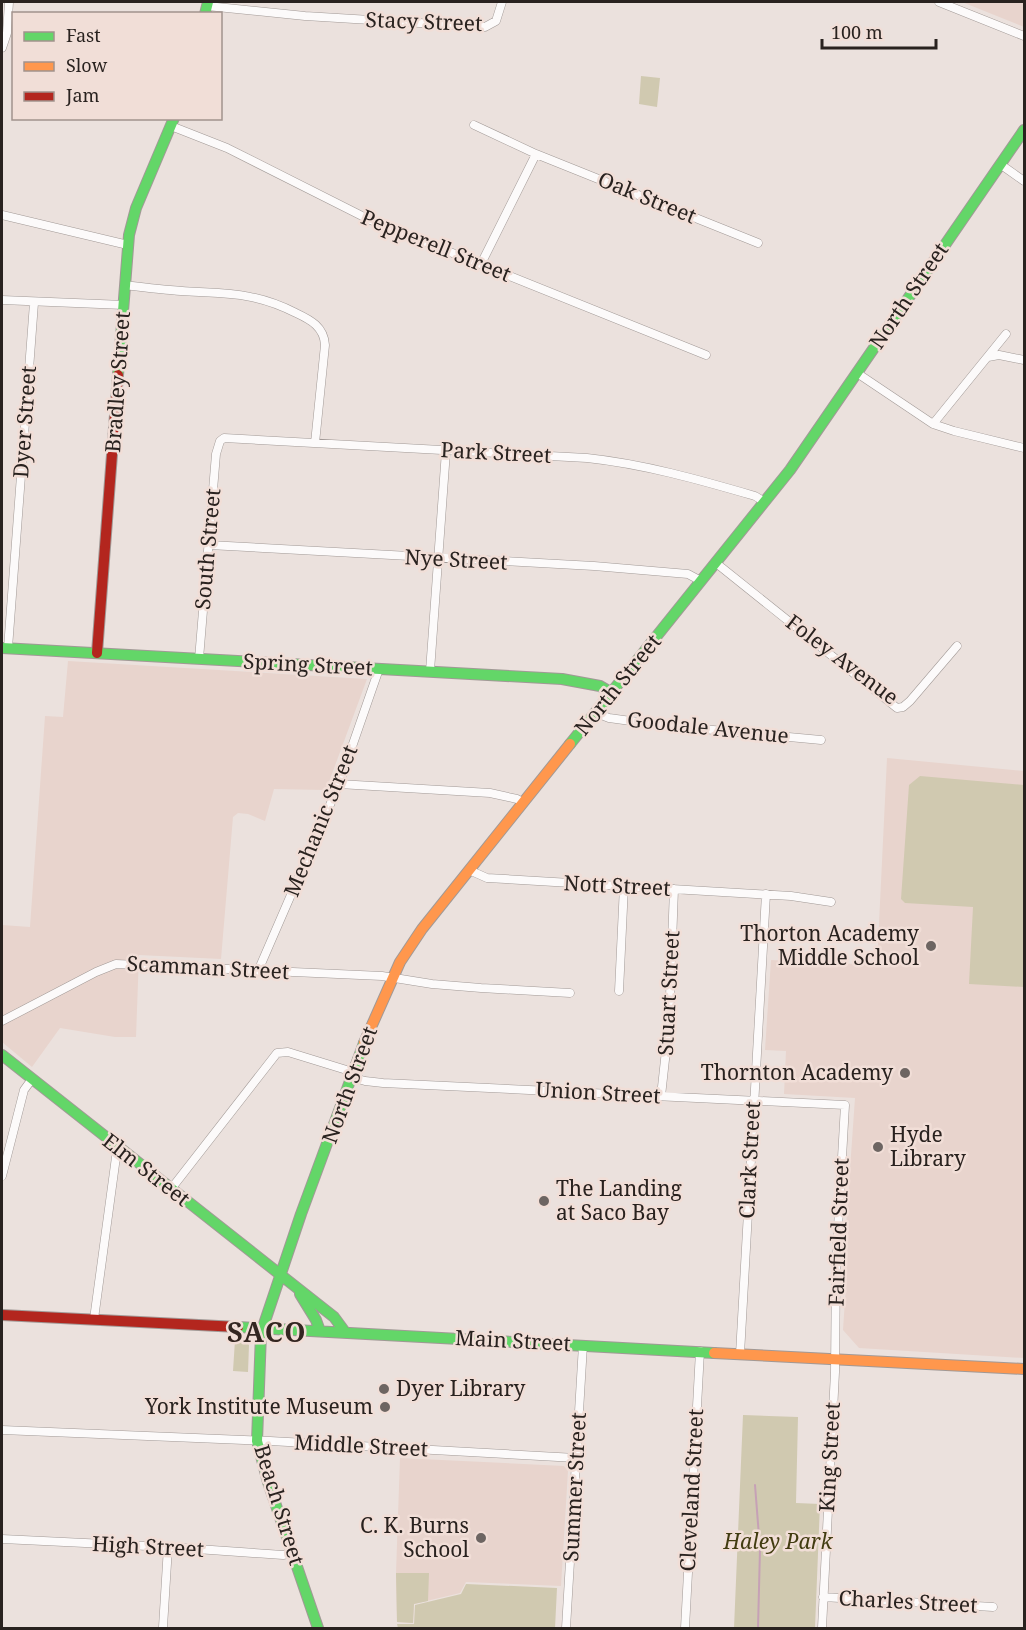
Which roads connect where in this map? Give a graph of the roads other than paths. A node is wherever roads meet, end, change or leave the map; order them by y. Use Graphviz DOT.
graph roads {
  1 [pos="9,2"];
  2 [pos="502,2"];
  3 [pos="939,2"];
  4 [pos="207,7"];
  5 [pos="1024,36"];
  6 [pos="2,48"];
  7 [pos="172,122"];
  8 [pos="474,125"];
  9 [pos="1024,130"];
  10 [pos="536,153"];
  11 [pos="1000,164"];
  12 [pos="1024,181"];
  13 [pos="2,215"];
  14 [pos="758,243"];
  15 [pos="128,245"];
  16 [pos="481,264"];
  17 [pos="125,285"];
  18 [pos="2,300"];
  19 [pos="34,303"];
  20 [pos="124,305"];
  21 [pos="1006,334"];
  22 [pos="706,355"];
  23 [pos="986,357"];
  24 [pos="1024,360"];
  25 [pos="857,373"];
  26 [pos="933,424"];
  27 [pos="221,440"];
  28 [pos="315,443"];
  29 [pos="1024,447"];
  30 [pos="446,451"];
  31 [pos="765,502"];
  32 [pos="209,545"];
  33 [pos="438,559"];
  34 [pos="716,562"];
  35 [pos="701,581"];
  36 [pos="957,646"];
  37 [pos="5,648"];
  38 [pos="97,653"];
  39 [pos="199,659"];
  40 [pos="379,669"];
  41 [pos="430,671"];
  42 [pos="612,693"];
  43 [pos="596,713"];
  44 [pos="821,740"];
  45 [pos="339,784"];
  46 [pos="523,802"];
  47 [pos="469,870"];
  48 [pos="624,886"];
  49 [pos="674,888"];
  50 [pos="766,894"];
  51 [pos="831,902"];
  52 [pos="258,970"];
  53 [pos="393,977"];
  54 [pos="619,991"];
  55 [pos="570,993"];
  56 [pos="2,1021"];
  57 [pos="2,1055"];
  58 [pos="352,1075"];
  59 [pos="32,1079"];
  60 [pos="661,1096"];
  61 [pos="754,1101"];
  62 [pos="845,1106"];
  63 [pos="120,1149"];
  64 [pos="2,1176"];
  65 [pos="171,1189"];
  66 [pos="281,1275"];
  67 [pos="292,1283"];
  68 [pos="2,1315"];
  69 [pos="94,1319"];
  70 [pos="262,1328"];
  71 [pos="320,1331"];
  72 [pos="345,1332"];
  73 [pos="584,1345"];
  74 [pos="700,1351"];
  75 [pos="740,1354"];
  76 [pos="835,1358"];
  77 [pos="1024,1369"];
  78 [pos="2,1430"];
  79 [pos="257,1441"];
  80 [pos="576,1458"];
  81 [pos="2,1539"];
  82 [pos="168,1547"];
  83 [pos="293,1554"];
  84 [pos="823,1597"];
  85 [pos="993,1606"];
  86 [pos="163,1627"];
  87 [pos="318,1629"];
  88 [pos="566,1629"];
  89 [pos="685,1629"];
  90 [pos="822,1629"];
  1 -- 6 [label="street"];
  2 -- 4 [label="street, Stacy Street"];
  3 -- 5 [label="street"];
  7 -- 15 [label="main road, Bradley Street"];
  7 -- 16 [label="street, Pepperell Street"];
  8 -- 10 [label="street, Oak Street"];
  9 -- 11 [label="main road, North Street"];
  10 -- 14 [label="street, Oak Street"];
  10 -- 16 [label="street"];
  11 -- 12 [label="street"];
  11 -- 25 [label="main road, North Street"];
  13 -- 15 [label="street"];
  15 -- 17 [label="main road, Bradley Street"];
  16 -- 22 [label="street, Pepperell Street"];
  17 -- 20 [label="main road, Bradley Street"];
  17 -- 28 [label="street"];
  18 -- 19 [label="street"];
  19 -- 20 [label="street"];
  19 -- 37 [label="street, Dyer Street"];
  20 -- 38 [label="main road, Bradley Street"];
  21 -- 23 [label="street"];
  23 -- 24 [label="street"];
  23 -- 26 [label="street"];
  25 -- 26 [label="street"];
  25 -- 31 [label="main road, North Street"];
  26 -- 29 [label="street"];
  27 -- 28 [label="street, Park Street"];
  27 -- 32 [label="street, South Street"];
  28 -- 30 [label="street, Park Street"];
  30 -- 31 [label="street, Park Street"];
  30 -- 33 [label="street"];
  31 -- 34 [label="main road, North Street"];
  32 -- 33 [label="street, Nye Street"];
  32 -- 39 [label="street, South Street"];
  33 -- 35 [label="street, Nye Street"];
  33 -- 41 [label="street"];
  34 -- 35 [label="main road, North Street"];
  34 -- 36 [label="street, Foley Avenue"];
  35 -- 42 [label="main road, North Street"];
  37 -- 38 [label="main road, Spring Street"];
  38 -- 39 [label="main road, Spring Street"];
  39 -- 40 [label="main road, Spring Street"];
  40 -- 41 [label="main road, Spring Street"];
  40 -- 45 [label="street, Mechanic Street"];
  41 -- 42 [label="main road, Spring Street"];
  42 -- 43 [label="main road, North Street"];
  43 -- 44 [label="street, Goodale Avenue"];
  43 -- 46 [label="main road, North Street"];
  45 -- 46 [label="street"];
  45 -- 52 [label="street, Mechanic Street"];
  46 -- 47 [label="main road, North Street"];
  47 -- 48 [label="street, Nott Street"];
  47 -- 53 [label="main road, North Street"];
  48 -- 49 [label="street, Nott Street"];
  48 -- 54 [label="street"];
  49 -- 50 [label="street, Nott Street"];
  49 -- 60 [label="street, Stuart Street"];
  50 -- 51 [label="street, Nott Street"];
  50 -- 61 [label="street, Clark Street"];
  52 -- 53 [label="street, Scamman Street"];
  52 -- 56 [label="street, Scamman Street"];
  53 -- 55 [label="street, Scamman Street"];
  53 -- 58 [label="main road, North Street"];
  57 -- 59 [label="main road, Elm Street"];
  58 -- 60 [label="street, Union Street"];
  58 -- 65 [label="street, Union Street"];
  58 -- 66 [label="main road, North Street"];
  59 -- 63 [label="main road, Elm Street"];
  59 -- 64 [label="street"];
  60 -- 61 [label="street, Union Street"];
  61 -- 62 [label="street, Union Street"];
  61 -- 75 [label="street, Clark Street"];
  62 -- 76 [label="street, Fairfield Street"];
  63 -- 65 [label="main road, Elm Street"];
  63 -- 69 [label="street"];
  65 -- 66 [label="main road, Elm Street"];
  66 -- 67 [label="main road, Elm Street"];
  66 -- 70 [label="main road, Beach Street"];
  67 -- 71 [label="main road, Elm Street"];
  67 -- 72 [label="main road, Elm Street"];
  68 -- 69 [label="main road, Main Street"];
  69 -- 70 [label="main road, Main Street"];
  70 -- 71 [label="main road, Main Street"];
  70 -- 79 [label="main road, Beach Street"];
  71 -- 72 [label="main road, Main Street"];
  72 -- 73 [label="main road, Main Street"];
  73 -- 74 [label="main road, Main Street"];
  73 -- 80 [label="street, Summer Street"];
  74 -- 75 [label="main road, Main Street"];
  74 -- 89 [label="street, Cleveland Street"];
  75 -- 76 [label="main road, Main Street"];
  76 -- 77 [label="main road, Main Street"];
  76 -- 84 [label="street, King Street"];
  78 -- 79 [label="street, Middle Street"];
  79 -- 80 [label="street, Middle Street"];
  79 -- 83 [label="main road, Beach Street"];
  80 -- 88 [label="street, Summer Street"];
  81 -- 82 [label="street, High Street"];
  82 -- 83 [label="street, High Street"];
  82 -- 86 [label="street"];
  83 -- 87 [label="main road, Beach Street"];
  84 -- 85 [label="street, Charles Street"];
  84 -- 90 [label="street, King Street"];
}
